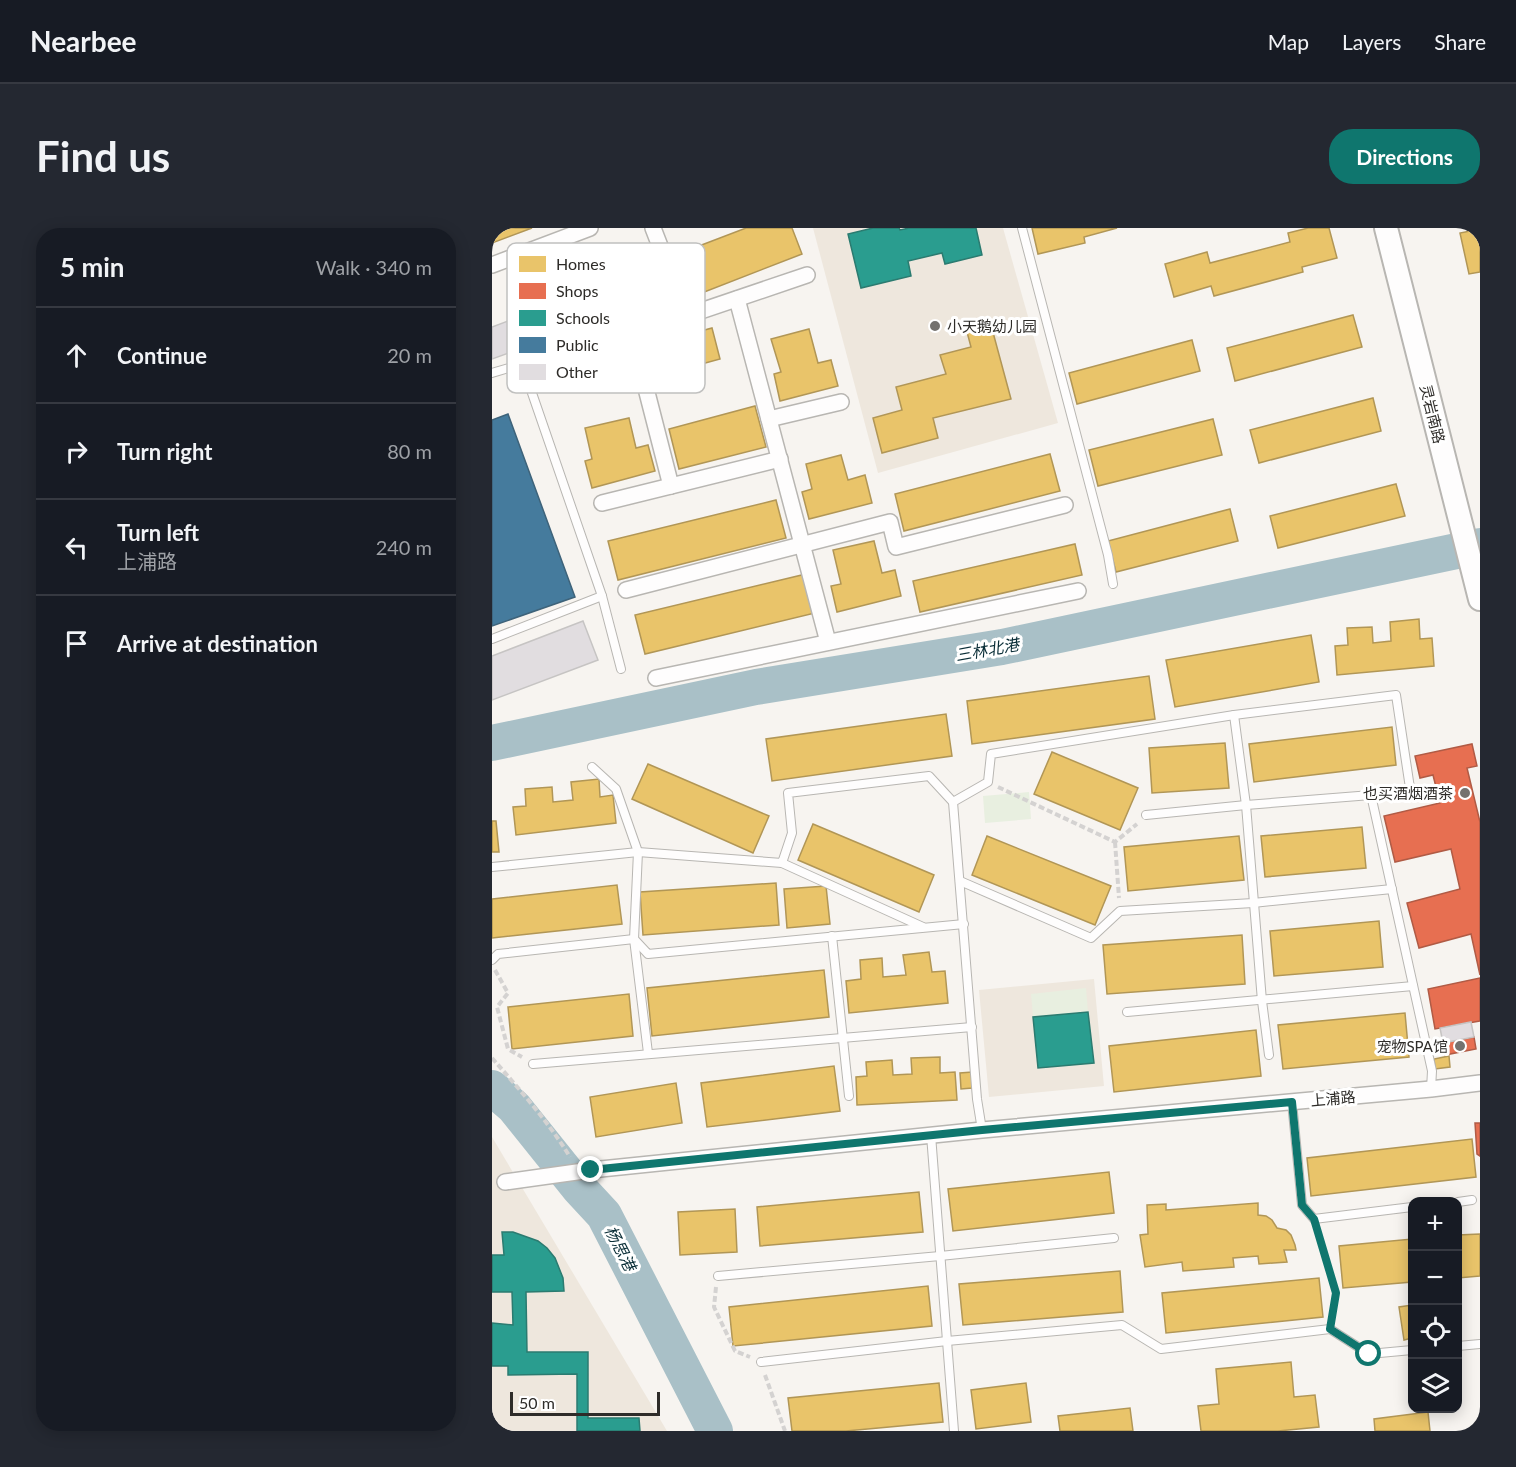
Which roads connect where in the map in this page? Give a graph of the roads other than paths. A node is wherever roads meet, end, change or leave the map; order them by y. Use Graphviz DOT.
graph roads {
  1 [pos="591,228"];
  2 [pos="653,228"];
  3 [pos="1022,228"];
  4 [pos="1386,228"];
  5 [pos="551,243"];
  6 [pos="659,243"];
  7 [pos="507,259"];
  8 [pos="492,265"];
  9 [pos="807,275"];
  10 [pos="737,299"];
  11 [pos="705,310"];
  12 [pos="507,368"];
  13 [pos="492,373"];
  14 [pos="532,393"];
  15 [pos="647,393"];
  16 [pos="842,402"];
  17 [pos="770,419"];
  18 [pos="780,459"];
  19 [pos="671,486"];
  20 [pos="602,503"];
  21 [pos="1065,506"];
  22 [pos="803,544"];
  23 [pos="1113,584"];
  24 [pos="626,590"];
  25 [pos="1078,591"];
  26 [pos="1478,592"];
  27 [pos="602,596"];
  28 [pos="492,639"];
  29 [pos="828,642"];
  30 [pos="621,669"];
  31 [pos="656,678"];
  32 [pos="1234,715"];
  33 [pos="592,767"];
  34 [pos="1371,795"];
  35 [pos="953,802"];
  36 [pos="1246,805"];
  37 [pos="1146,815"];
  38 [pos="638,852"];
  39 [pos="782,862"];
  40 [pos="492,867"];
  41 [pos="960,881"];
  42 [pos="1392,889"];
  43 [pos="1253,903"];
  44 [pos="964,924"];
  45 [pos="924,928"];
  46 [pos="832,936"];
  47 [pos="634,939"];
  48 [pos="492,962"];
  49 [pos="1413,986"];
  50 [pos="1262,1001"];
  51 [pos="1127,1012"];
  52 [pos="972,1028"];
  53 [pos="843,1038"];
  54 [pos="648,1053"];
  55 [pos="1269,1054"];
  56 [pos="533,1064"];
  57 [pos="1480,1083"];
  58 [pos="1431,1089"];
  59 [pos="849,1096"];
  60 [pos="1292,1102"];
  61 [pos="982,1130"];
  62 [pos="931,1135"];
  63 [pos="505,1182"];
  64 [pos="1472,1200"];
  65 [pos="1462,1201"];
  66 [pos="1408,1208"];
  67 [pos="1114,1238"];
  68 [pos="940,1256"];
  69 [pos="717,1276"];
  70 [pos="947,1341"];
  71 [pos="1480,1344"];
  72 [pos="1462,1346"];
  73 [pos="1408,1350"];
  74 [pos="761,1362"];
  75 [pos="954,1431"];
  1 -- 5 [label="street"];
  2 -- 6 [label="street"];
  3 -- 23 [label="lane"];
  4 -- 26 [label="street, 灵岩南路"];
  7 -- 8 [label="street"];
  9 -- 10 [label="street"];
  10 -- 11 [label="street"];
  10 -- 17 [label="street"];
  12 -- 13 [label="lane"];
  14 -- 27 [label="lane"];
  15 -- 19 [label="street"];
  16 -- 17 [label="street"];
  17 -- 18 [label="street"];
  18 -- 19 [label="street"];
  18 -- 22 [label="street"];
  19 -- 20 [label="street"];
  21 -- 22 [label="street"];
  22 -- 24 [label="street"];
  22 -- 29 [label="street"];
  25 -- 29 [label="street"];
  27 -- 28 [label="lane"];
  27 -- 30 [label="lane"];
  29 -- 31 [label="street"];
  32 -- 34 [label="lane"];
  32 -- 35 [label="lane"];
  32 -- 36 [label="lane"];
  33 -- 38 [label="lane"];
  34 -- 36 [label="lane"];
  34 -- 42 [label="lane"];
  35 -- 39 [label="lane"];
  35 -- 41 [label="lane"];
  36 -- 37 [label="lane"];
  36 -- 43 [label="lane"];
  38 -- 39 [label="lane"];
  38 -- 40 [label="lane"];
  38 -- 47 [label="lane"];
  39 -- 45 [label="lane"];
  41 -- 43 [label="lane"];
  41 -- 44 [label="lane"];
  42 -- 43 [label="lane"];
  42 -- 49 [label="lane"];
  43 -- 50 [label="lane"];
  44 -- 45 [label="lane"];
  44 -- 52 [label="lane"];
  45 -- 46 [label="lane"];
  46 -- 47 [label="lane"];
  46 -- 53 [label="lane"];
  47 -- 48 [label="lane"];
  47 -- 54 [label="lane"];
  49 -- 50 [label="lane"];
  49 -- 58 [label="lane"];
  50 -- 51 [label="lane"];
  50 -- 55 [label="lane"];
  52 -- 53 [label="lane"];
  52 -- 61 [label="lane"];
  53 -- 54 [label="lane"];
  53 -- 59 [label="lane"];
  54 -- 56 [label="lane"];
  57 -- 58 [label="street, 上浦路"];
  58 -- 60 [label="street, 上浦路"];
  60 -- 61 [label="street, 上浦路"];
  60 -- 66 [label="lane"];
  61 -- 62 [label="street, 上浦路"];
  62 -- 63 [label="street, 上浦路"];
  62 -- 68 [label="lane"];
  64 -- 65 [label="lane"];
  67 -- 68 [label="lane"];
  68 -- 69 [label="lane"];
  68 -- 70 [label="lane"];
  70 -- 73 [label="lane"];
  70 -- 74 [label="lane"];
  70 -- 75 [label="lane"];
  71 -- 72 [label="lane"];
}
